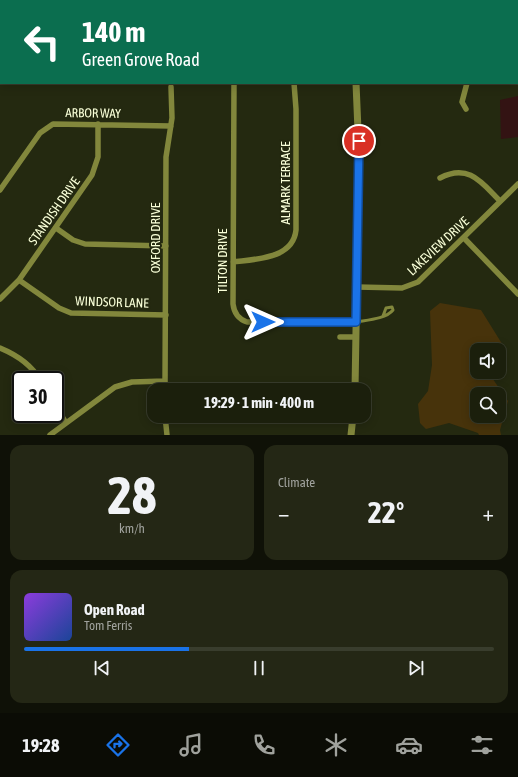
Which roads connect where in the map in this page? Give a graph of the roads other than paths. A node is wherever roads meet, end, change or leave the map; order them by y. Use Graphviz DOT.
graph roads {
  1 [pos="234,84"];
  2 [pos="294,84"];
  3 [pos="356,84"];
  4 [pos="468,84"];
  5 [pos="171,87"];
  6 [pos="466,109"];
  7 [pos="98,124"];
  8 [pos="171,126"];
  9 [pos="440,178"];
  10 [pos="2,182"];
  11 [pos="518,184"];
  12 [pos="0,190"];
  13 [pos="500,201"];
  14 [pos="56,228"];
  15 [pos="464,238"];
  16 [pos="166,246"];
  17 [pos="233,262"];
  18 [pos="19,280"];
  19 [pos="516,286"];
  20 [pos="357,287"];
  21 [pos="518,294"];
  22 [pos="0,299"];
  23 [pos="166,315"];
  24 [pos="382,316"];
  25 [pos="356,322"];
  26 [pos="340,337"];
  27 [pos="356,337"];
  28 [pos="0,348"];
  29 [pos="33,371"];
  30 [pos="165,381"];
  31 [pos="355,383"];
  32 [pos="64,420"];
  33 [pos="66,423"];
  34 [pos="165,423"];
  35 [pos="353,423"];
  36 [pos="50,435"];
  37 [pos="166,435"];
  38 [pos="352,435"];
  1 -- 17 [label="street, TILTON DRIVE"];
  2 -- 17 [label="street, ALMARK TERRACE"];
  3 -- 20 [label="street"];
  4 -- 6 [label="street"];
  5 -- 8 [label="street, OXFORD DRIVE"];
  7 -- 8 [label="street, ARBOR WAY"];
  7 -- 10 [label="street, ARBOR WAY"];
  7 -- 14 [label="street, STANDISH DRIVE"];
  8 -- 16 [label="street, OXFORD DRIVE"];
  9 -- 13 [label="street"];
  10 -- 12 [label="street, ARBOR WAY"];
  11 -- 13 [label="street, LAKEVIEW DRIVE"];
  13 -- 15 [label="street, LAKEVIEW DRIVE"];
  14 -- 16 [label="street"];
  14 -- 18 [label="street, STANDISH DRIVE"];
  15 -- 19 [label="street"];
  15 -- 20 [label="street, LAKEVIEW DRIVE"];
  16 -- 23 [label="street, OXFORD DRIVE"];
  17 -- 25 [label="street, TILTON DRIVE"];
  18 -- 22 [label="street, STANDISH DRIVE"];
  18 -- 23 [label="street, WINDSOR LANE"];
  19 -- 21 [label="street"];
  20 -- 25 [label="street"];
  23 -- 30 [label="street, OXFORD DRIVE"];
  24 -- 25 [label="lane"];
  25 -- 27 [label="street"];
  26 -- 27 [label="street"];
  27 -- 31 [label="street"];
  28 -- 29 [label="street"];
  30 -- 33 [label="street"];
  32 -- 33 [label="street"];
  33 -- 36 [label="street"];
  34 -- 37 [label="street"];
  35 -- 38 [label="street"];
}
